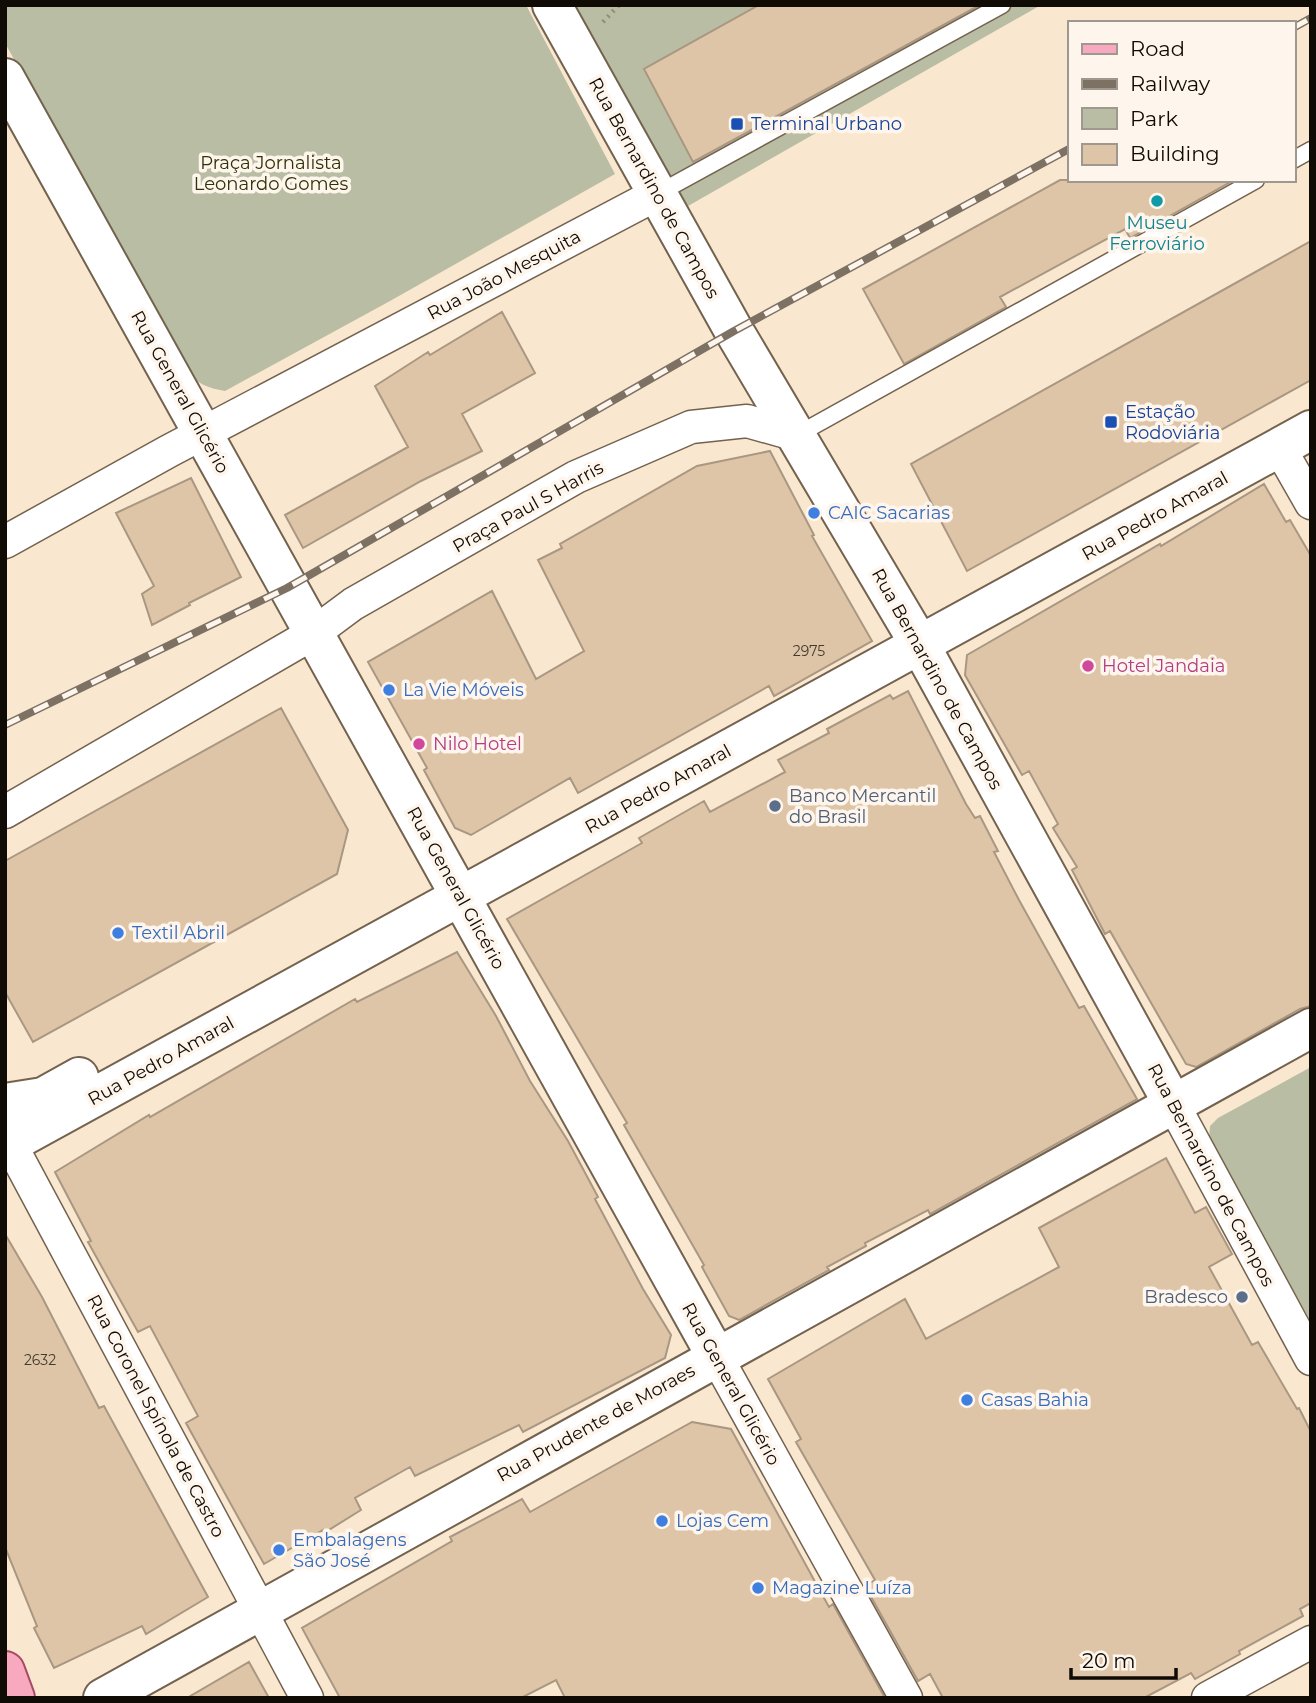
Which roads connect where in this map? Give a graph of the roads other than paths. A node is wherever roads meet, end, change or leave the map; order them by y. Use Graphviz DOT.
graph roads {
  1 [pos="552,5"];
  2 [pos="1002,5"];
  3 [pos="5,78"];
  4 [pos="1311,150"];
  5 [pos="1295,159"];
  6 [pos="1252,182"];
  7 [pos="657,194"];
  8 [pos="203,433"];
  9 [pos="797,435"];
  10 [pos="1295,439"];
  11 [pos="1311,503"];
  12 [pos="5,542"];
  13 [pos="314,633"];
  14 [pos="920,645"];
  15 [pos="5,811"];
  16 [pos="461,897"];
  17 [pos="237,1019"];
  18 [pos="1311,1028"];
  19 [pos="5,1103"];
  20 [pos="1173,1104"];
  21 [pos="7,1141"];
  22 [pos="716,1356"];
  23 [pos="1311,1359"];
  24 [pos="260,1610"];
  25 [pos="1311,1642"];
  26 [pos="5,1671"];
  27 [pos="15,1698"];
  28 [pos="103,1698"];
  29 [pos="307,1698"];
  30 [pos="906,1698"];
  31 [pos="1208,1698"];
  1 -- 7 [label="street, Rua Bernardino de Campos"];
  2 -- 7 [label="lane, Rua João Mesquita"];
  3 -- 8 [label="street, Rua General Glicério"];
  4 -- 5 [label="lane"];
  6 -- 9 [label="lane"];
  7 -- 8 [label="street, Rua João Mesquita"];
  7 -- 9 [label="street, Rua Bernardino de Campos"];
  8 -- 12 [label="street, Rua João Mesquita"];
  8 -- 13 [label="street, Rua General Glicério"];
  9 -- 13 [label="street, Praça Paul S Harris"];
  9 -- 14 [label="street, Rua Bernardino de Campos"];
  10 -- 11 [label="street"];
  10 -- 14 [label="street, Rua Pedro Amaral"];
  13 -- 15 [label="street, Praça Paul S Harris"];
  13 -- 16 [label="street, Rua General Glicério"];
  14 -- 16 [label="street, Rua Pedro Amaral"];
  14 -- 20 [label="street, Rua Bernardino de Campos"];
  16 -- 17 [label="street, Rua Pedro Amaral"];
  16 -- 22 [label="street, Rua General Glicério"];
  17 -- 19 [label="street"];
  17 -- 21 [label="street, Rua Pedro Amaral"];
  18 -- 20 [label="street, Rua Prudente de Moraes"];
  20 -- 22 [label="street, Rua Prudente de Moraes"];
  20 -- 23 [label="street, Rua Bernardino de Campos"];
  21 -- 24 [label="street, Rua Coronel Spínola de Castro"];
  22 -- 24 [label="street, Rua Prudente de Moraes"];
  22 -- 30 [label="street, Rua General Glicério"];
  24 -- 28 [label="street, Rua Prudente de Moraes"];
  24 -- 29 [label="street, Rua Coronel Spínola de Castro"];
  25 -- 31 [label="street"];
  26 -- 27 [label="main road"];
}
